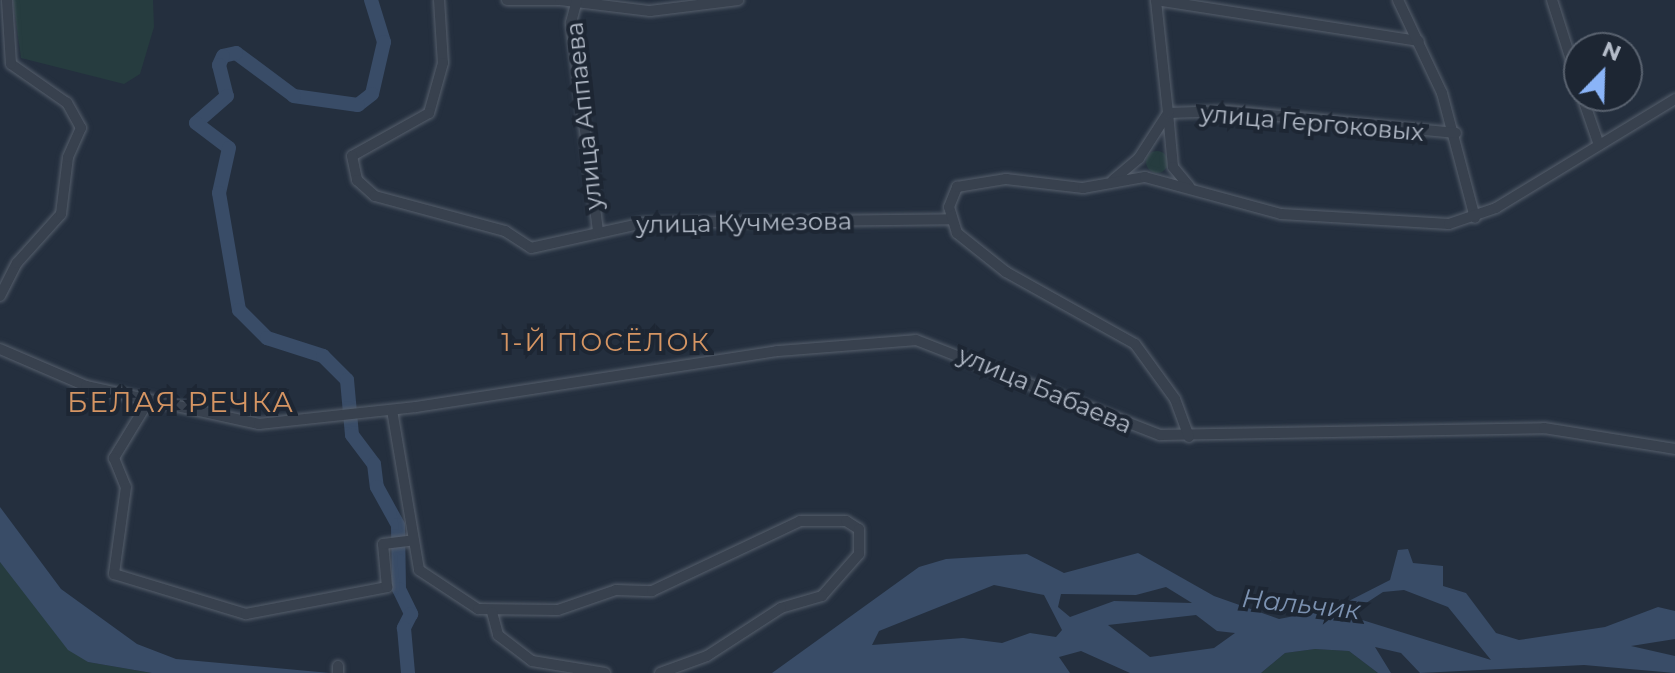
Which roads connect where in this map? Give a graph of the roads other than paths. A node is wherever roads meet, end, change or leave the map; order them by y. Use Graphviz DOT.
graph roads {
  1 [pos="7,0"];
  2 [pos="439,0"];
  3 [pos="507,0"];
  4 [pos="560,0"];
  5 [pos="738,0"];
  6 [pos="1156,0"];
  7 [pos="1398,0"];
  8 [pos="1552,0"];
  9 [pos="576,2"];
  10 [pos="1563,35"];
  11 [pos="1419,41"];
  12 [pos="1675,99"];
  13 [pos="1588,112"];
  14 [pos="1168,113"];
  15 [pos="1456,133"];
  16 [pos="1599,145"];
  17 [pos="1141,154"];
  18 [pos="1173,162"];
  19 [pos="1157,178"];
  20 [pos="1112,182"];
  21 [pos="1196,193"];
  22 [pos="1475,218"];
  23 [pos="950,219"];
  24 [pos="598,232"];
  25 [pos="0,296"];
  26 [pos="0,349"];
  27 [pos="148,402"];
  28 [pos="392,410"];
  29 [pos="1189,437"];
  30 [pos="1675,449"];
  31 [pos="411,540"];
  32 [pos="492,612"];
  33 [pos="605,673"];
  34 [pos="660,673"];
  1 -- 25 [label="street"];
  2 -- 24 [label="street, улица Кучмезова"];
  3 -- 4 [label="street"];
  4 -- 9 [label="street"];
  5 -- 9 [label="street"];
  6 -- 11 [label="street"];
  6 -- 14 [label="street"];
  7 -- 11 [label="street"];
  8 -- 10 [label="street"];
  9 -- 24 [label="street, улица Аппаева"];
  11 -- 15 [label="street"];
  12 -- 16 [label="street"];
  13 -- 16 [label="street"];
  14 -- 15 [label="street, улица Гергоковых"];
  14 -- 17 [label="street"];
  14 -- 18 [label="street"];
  15 -- 22 [label="street"];
  16 -- 22 [label="street"];
  17 -- 18 [label="street"];
  17 -- 19 [label="street"];
  17 -- 20 [label="street"];
  18 -- 19 [label="street"];
  18 -- 21 [label="street"];
  19 -- 20 [label="street"];
  19 -- 21 [label="street"];
  20 -- 23 [label="street"];
  21 -- 22 [label="street"];
  23 -- 24 [label="street, улица Кучмезова"];
  23 -- 29 [label="street"];
  26 -- 27 [label="street, улица Бабаева"];
  27 -- 28 [label="street, улица Бабаева"];
  27 -- 31 [label="street"];
  28 -- 29 [label="street, улица Бабаева"];
  28 -- 31 [label="street"];
  29 -- 30 [label="street, улица Бабаева"];
  31 -- 32 [label="street"];
  32 -- 33 [label="street"];
  32 -- 34 [label="street"];
}
